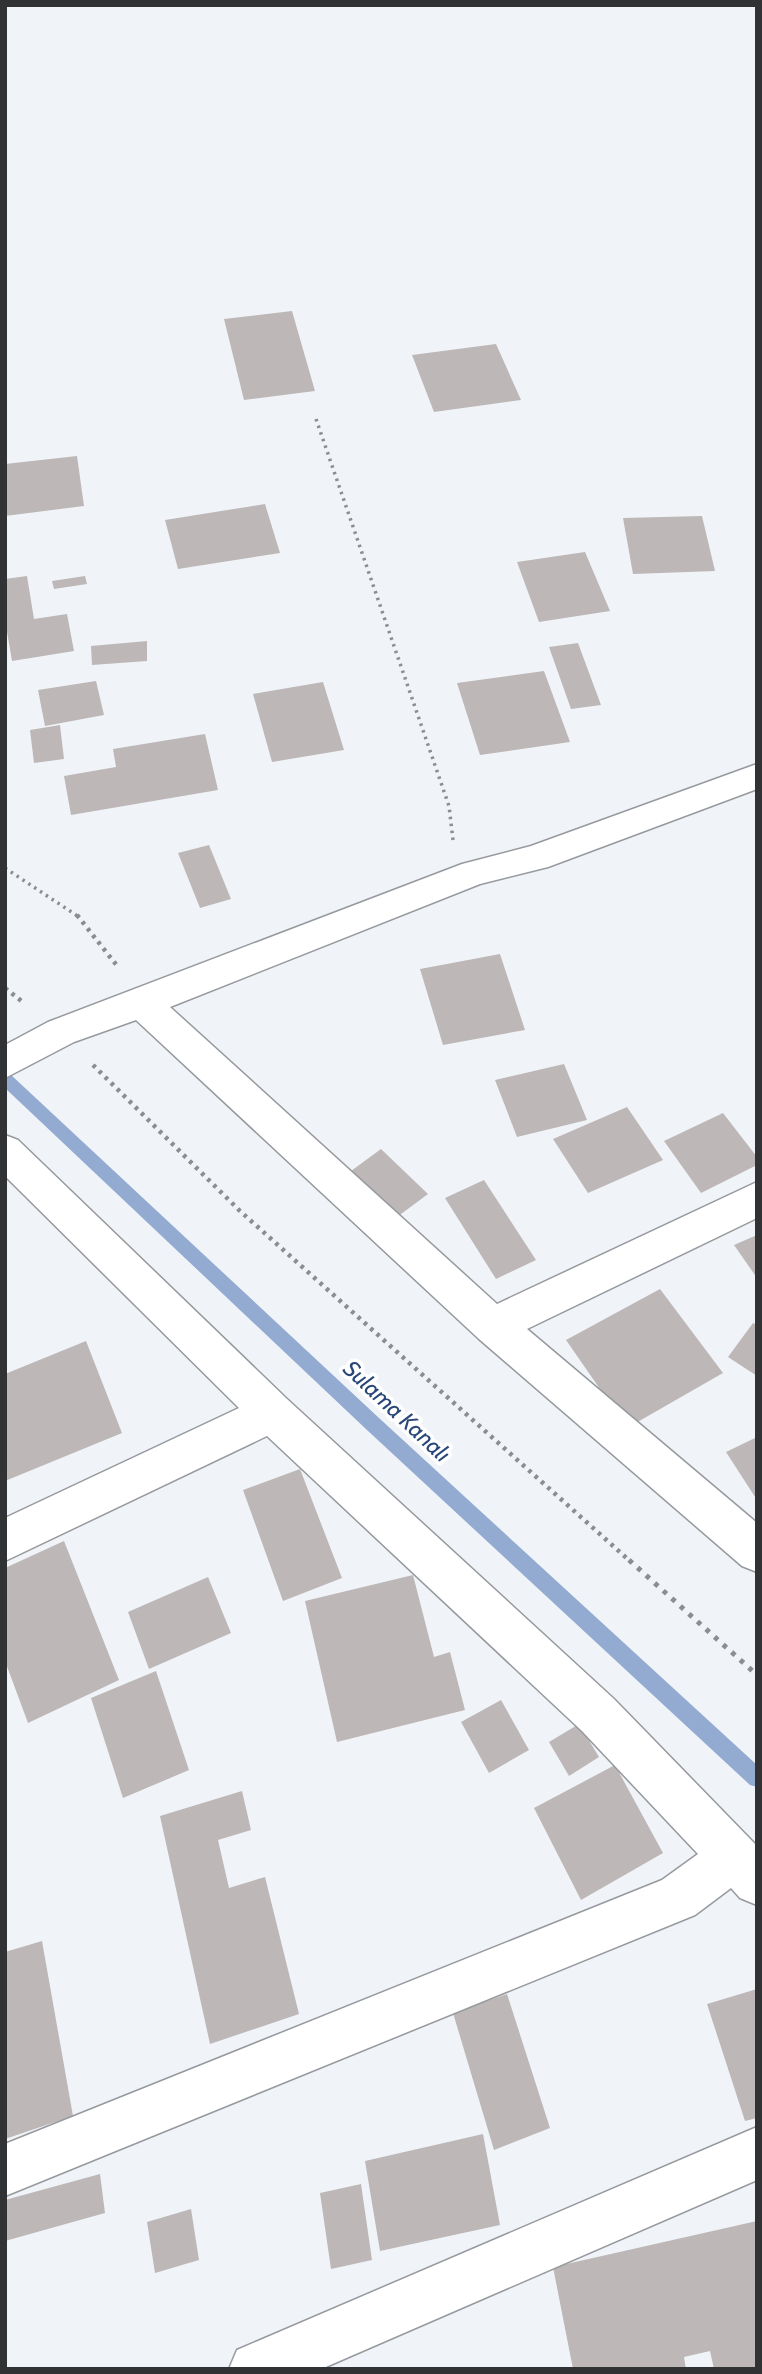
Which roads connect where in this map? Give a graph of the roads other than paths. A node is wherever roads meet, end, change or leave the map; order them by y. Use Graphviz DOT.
graph roads {
  1 [pos="757,776"];
  2 [pos="142,1003"];
  3 [pos="5,1063"];
  4 [pos="5,1151"];
  5 [pos="757,1199"];
  6 [pos="493,1326"];
  7 [pos="272,1413"];
  8 [pos="5,1540"];
  9 [pos="757,1551"];
  10 [pos="744,1869"];
  11 [pos="757,2153"];
  12 [pos="5,2169"];
  13 [pos="256,2369"];
  1 -- 2 [label="street"];
  2 -- 3 [label="street"];
  2 -- 6 [label="street"];
  4 -- 7 [label="street"];
  5 -- 6 [label="street"];
  6 -- 9 [label="street"];
  7 -- 8 [label="street"];
  7 -- 10 [label="street"];
  10 -- 12 [label="street"];
  11 -- 13 [label="street"];
}
